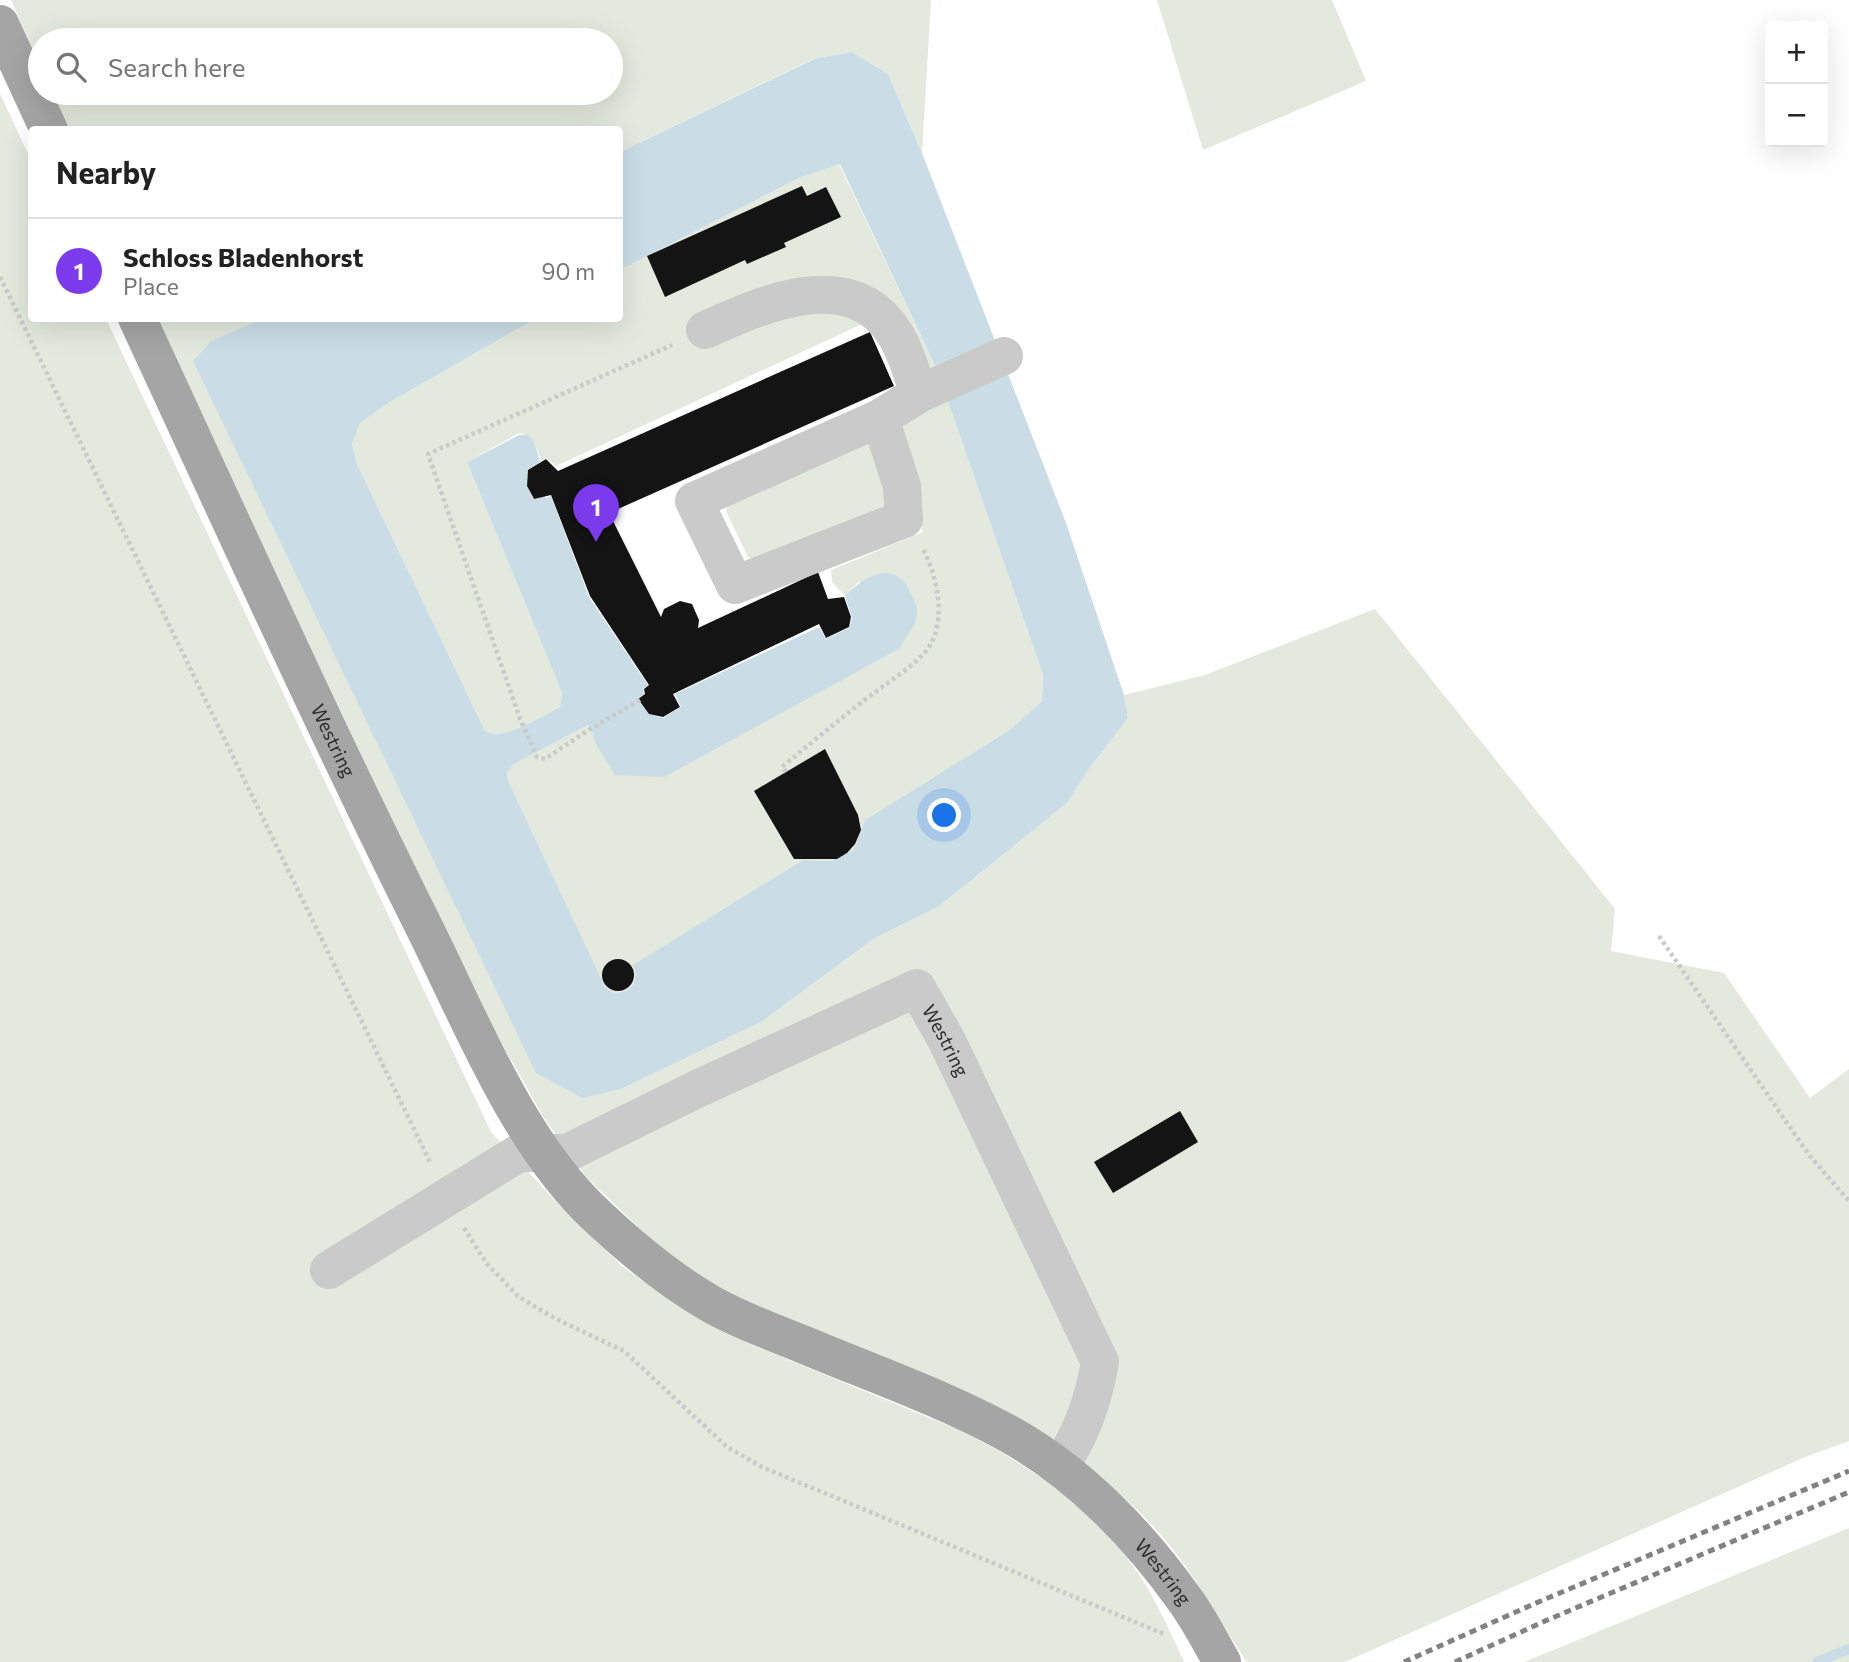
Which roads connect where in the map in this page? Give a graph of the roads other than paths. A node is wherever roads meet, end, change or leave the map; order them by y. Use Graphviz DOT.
graph roads {
  1 [pos="0,24"];
  2 [pos="28,85"];
  3 [pos="37,105"];
  4 [pos="47,126"];
  5 [pos="139,322"];
  6 [pos="705,330"];
  7 [pos="1004,356"];
  8 [pos="930,389"];
  9 [pos="880,418"];
  10 [pos="544,1153"];
  11 [pos="329,1270"];
  12 [pos="1059,1467"];
  13 [pos="1222,1662"];
  1 -- 2 [label="main road"];
  3 -- 4 [label="main road"];
  5 -- 10 [label="main road, Westring"];
  6 -- 8 [label="lane"];
  7 -- 8 [label="lane"];
  8 -- 9 [label="lane"];
  9 -- 9 [label="lane"];
  10 -- 11 [label="lane"];
  10 -- 12 [label="main road, Westring"];
  10 -- 12 [label="lane, Westring"];
  12 -- 13 [label="main road, Westring"];
}
